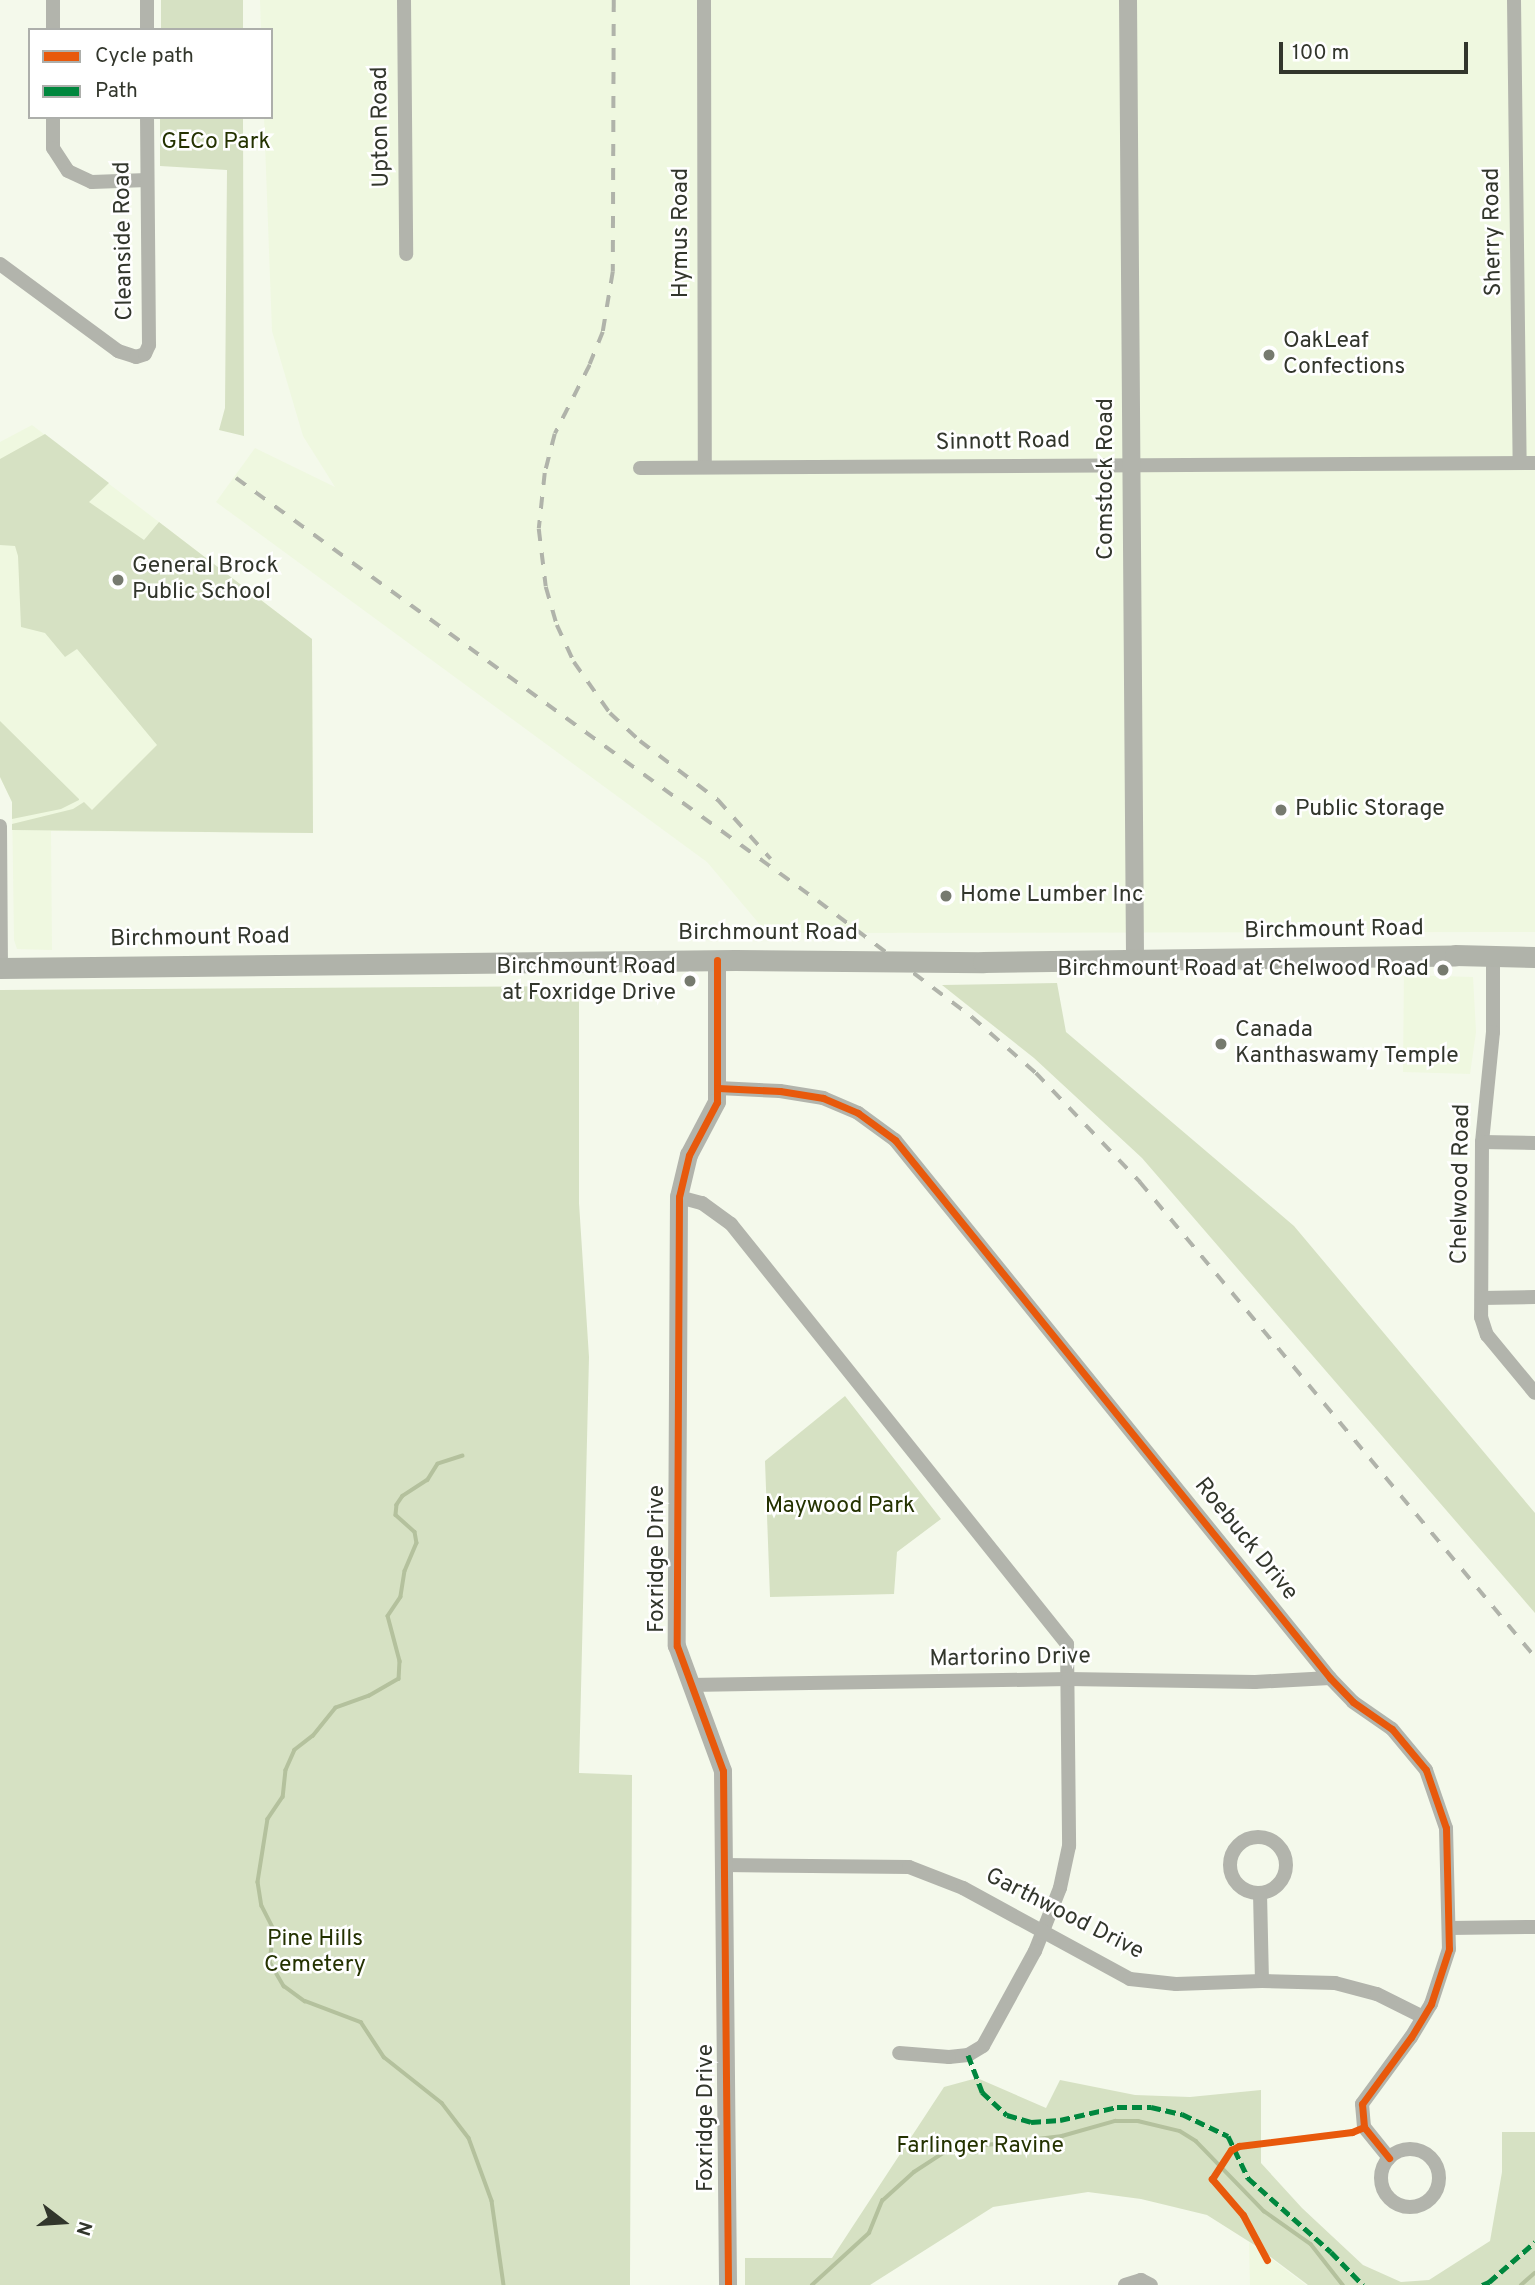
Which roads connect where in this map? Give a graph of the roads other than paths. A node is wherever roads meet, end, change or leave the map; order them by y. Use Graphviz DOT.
graph roads {
  1 [pos="53,0"];
  2 [pos="147,0"];
  3 [pos="404,0"];
  4 [pos="704,0"];
  5 [pos="1128,0"];
  6 [pos="1514,0"];
  7 [pos="53,28"];
  8 [pos="147,28"];
  9 [pos="53,119"];
  10 [pos="147,119"];
  11 [pos="147,180"];
  12 [pos="406,254"];
  13 [pos="0,264"];
  14 [pos="1520,463"];
  15 [pos="1535,463"];
  16 [pos="1131,464"];
  17 [pos="705,466"];
  18 [pos="640,468"];
  19 [pos="0,826"];
  20 [pos="1535,957"];
  21 [pos="1135,958"];
  22 [pos="1493,958"];
  23 [pos="717,960"];
  24 [pos="0,968"];
  25 [pos="718,1088"];
  26 [pos="1482,1142"];
  27 [pos="1535,1143"];
  28 [pos="679,1197"];
  29 [pos="1535,1297"];
  30 [pos="1482,1298"];
  31 [pos="1535,1393"];
  32 [pos="1330,1678"];
  33 [pos="1068,1679"];
  34 [pos="690,1685"];
  35 [pos="724,1865"];
  36 [pos="1260,1893"];
  37 [pos="1535,1927"];
  38 [pos="1450,1928"];
  39 [pos="1042,1932"];
  40 [pos="1262,1980"];
  41 [pos="1423,2017"];
  42 [pos="899,2053"];
  43 [pos="1389,2158"];
  44 [pos="727,2285"];
  45 [pos="1125,2285"];
  46 [pos="1151,2285"];
  1 -- 7 [label="street"];
  2 -- 8 [label="street"];
  3 -- 12 [label="street, Upton Road"];
  4 -- 17 [label="street, Hymus Road"];
  5 -- 16 [label="street, Comstock Road"];
  6 -- 14 [label="street, Sherry Road"];
  9 -- 11 [label="street"];
  10 -- 11 [label="street, Cleanside Road"];
  11 -- 13 [label="street, Cleanside Road"];
  14 -- 15 [label="street, Sinnott Road"];
  14 -- 16 [label="street, Sinnott Road"];
  16 -- 17 [label="street, Sinnott Road"];
  16 -- 21 [label="street, Comstock Road"];
  17 -- 18 [label="street, Sinnott Road"];
  19 -- 24 [label="street"];
  20 -- 22 [label="main road, Birchmount Road"];
  21 -- 22 [label="main road, Birchmount Road"];
  21 -- 23 [label="main road, Birchmount Road"];
  22 -- 26 [label="street, Chelwood Road"];
  23 -- 24 [label="main road, Birchmount Road"];
  23 -- 25 [label="street, Foxridge Drive"];
  25 -- 28 [label="street, Foxridge Drive"];
  25 -- 32 [label="street, Roebuck Drive"];
  26 -- 27 [label="street"];
  26 -- 30 [label="street, Chelwood Road"];
  28 -- 33 [label="street"];
  28 -- 34 [label="street, Foxridge Drive"];
  29 -- 30 [label="street"];
  30 -- 31 [label="street, Chelwood Road"];
  32 -- 33 [label="street, Martorino Drive"];
  32 -- 38 [label="street, Roebuck Drive"];
  33 -- 34 [label="street, Martorino Drive"];
  33 -- 39 [label="street"];
  34 -- 35 [label="street, Foxridge Drive"];
  35 -- 39 [label="street, Garthwood Drive"];
  35 -- 44 [label="street, Foxridge Drive"];
  36 -- 40 [label="street"];
  37 -- 38 [label="street"];
  38 -- 41 [label="street, Roebuck Drive"];
  39 -- 40 [label="street, Garthwood Drive"];
  39 -- 42 [label="street"];
  40 -- 41 [label="street, Garthwood Drive"];
  41 -- 43 [label="street, Roebuck Drive"];
  43 -- 43 [label="street"];
  45 -- 46 [label="street"];
}
